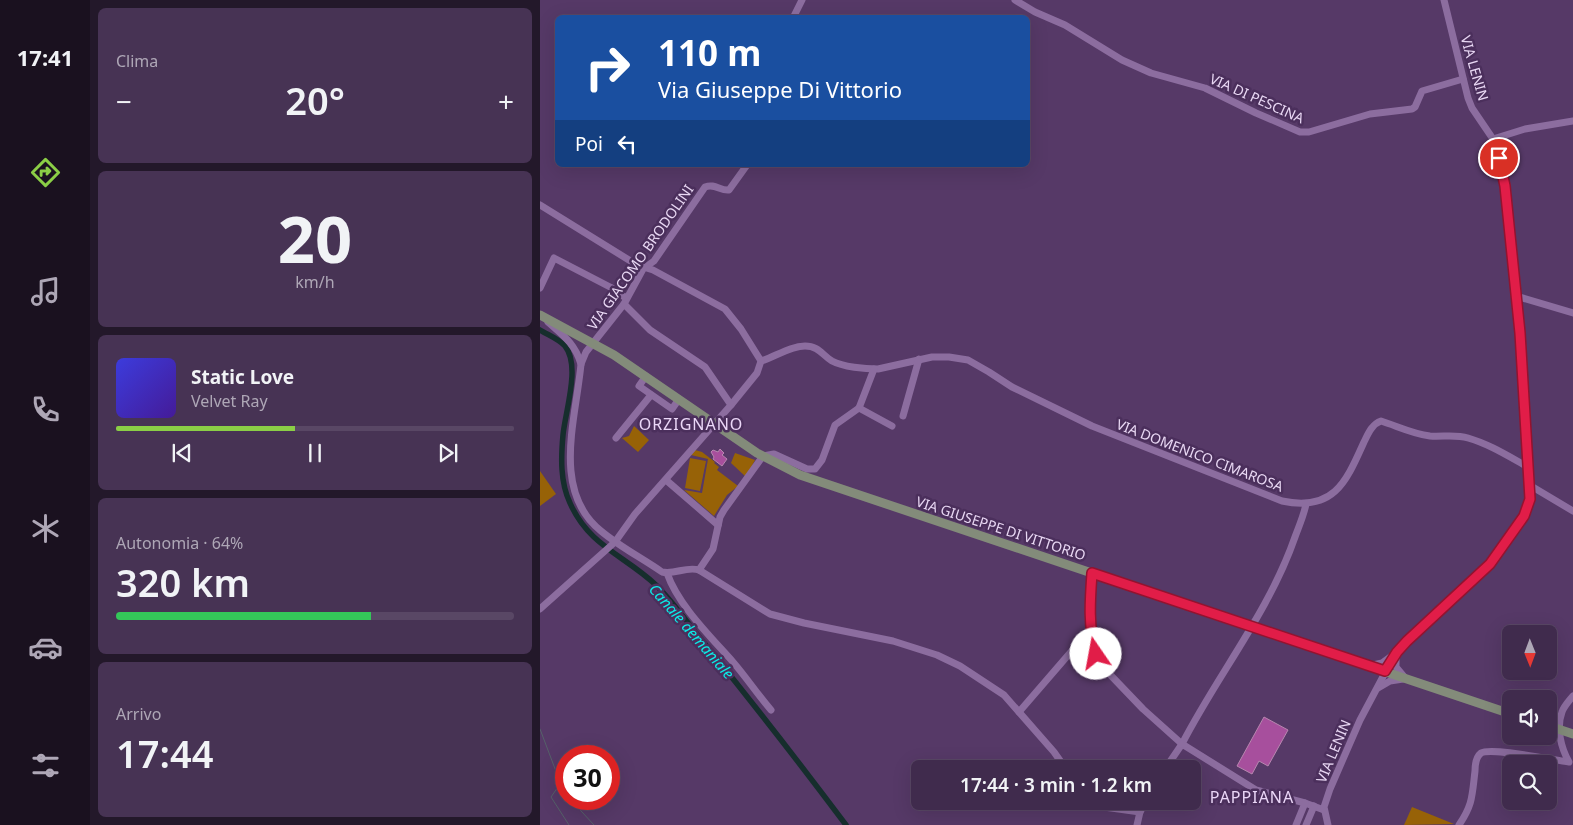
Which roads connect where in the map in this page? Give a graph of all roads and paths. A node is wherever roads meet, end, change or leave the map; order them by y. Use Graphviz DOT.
graph roads {
  1 [pos="802,0"];
  2 [pos="1015,0"];
  3 [pos="1444,0"];
  4 [pos="794,15"];
  5 [pos="1463,79"];
  6 [pos="1573,121"];
  7 [pos="1493,139"];
  8 [pos="746,167"];
  9 [pos="540,205"];
  10 [pos="643,269"];
  11 [pos="540,288"];
  12 [pos="1516,296"];
  13 [pos="625,301"];
  14 [pos="1573,313"];
  15 [pos="540,315"];
  16 [pos="585,338"];
  17 [pos="594,343"];
  18 [pos="576,350"];
  19 [pos="919,359"];
  20 [pos="761,361"];
  21 [pos="581,364"];
  22 [pos="874,369"];
  23 [pos="646,376"];
  24 [pos="651,395"];
  25 [pos="679,399"];
  26 [pos="731,405"];
  27 [pos="859,408"];
  28 [pos="903,416"];
  29 [pos="715,424"];
  30 [pos="892,426"];
  31 [pos="616,438"];
  32 [pos="763,456"];
  33 [pos="1528,467"];
  34 [pos="666,480"];
  35 [pos="1531,486"];
  36 [pos="1306,504"];
  37 [pos="1573,511"];
  38 [pos="718,525"];
  39 [pos="612,544"];
  40 [pos="699,570"];
  41 [pos="667,573"];
  42 [pos="1092,573"];
  43 [pos="540,608"];
  44 [pos="1252,627"];
  45 [pos="1091,637"];
  46 [pos="1397,652"];
  47 [pos="1368,666"];
  48 [pos="1385,671"];
  49 [pos="1406,679"];
  50 [pos="1376,689"];
  51 [pos="1573,696"];
  52 [pos="771,710"];
  53 [pos="1502,711"];
  54 [pos="1019,712"];
  55 [pos="1559,730"];
  56 [pos="1573,734"];
  57 [pos="1182,744"];
  58 [pos="1060,760"];
  59 [pos="1171,760"];
  60 [pos="1571,762"];
  61 [pos="1305,803"];
  62 [pos="1314,806"];
  63 [pos="1126,810"];
  64 [pos="1324,810"];
  65 [pos="1140,812"];
  66 [pos="1136,825"];
  67 [pos="1296,825"];
  68 [pos="1306,825"];
  69 [pos="1328,825"];
  70 [pos="1459,825"];
  1 -- 4 [label="street"];
  2 -- 5 [label="street, VIA DI PESCINA"];
  3 -- 5 [label="street, VIA LENIN"];
  5 -- 7 [label="street, VIA LENIN"];
  6 -- 7 [label="street"];
  7 -- 12 [label="street, VIA LENIN"];
  8 -- 10 [label="street, VIA GIACOMO BRODOLINI"];
  9 -- 10 [label="street"];
  10 -- 13 [label="street, VIA GIACOMO BRODOLINI"];
  10 -- 20 [label="street"];
  11 -- 13 [label="street"];
  12 -- 14 [label="street"];
  12 -- 33 [label="street, VIA LENIN"];
  13 -- 17 [label="street, VIA GIACOMO BRODOLINI"];
  13 -- 26 [label="street"];
  15 -- 16 [label="main road, VIA GIUSEPPE DI VITTORIO"];
  15 -- 18 [label="street"];
  16 -- 17 [label="main road, VIA GIUSEPPE DI VITTORIO"];
  16 -- 18 [label="street"];
  17 -- 21 [label="street, VIA GIACOMO BRODOLINI"];
  17 -- 23 [label="main road, VIA GIUSEPPE DI VITTORIO"];
  18 -- 21 [label="street"];
  19 -- 22 [label="street, VIA DOMENICO CIMAROSA"];
  19 -- 28 [label="street"];
  19 -- 36 [label="street, VIA DOMENICO CIMAROSA"];
  20 -- 22 [label="street, VIA DOMENICO CIMAROSA"];
  20 -- 26 [label="street"];
  21 -- 39 [label="street, VIA GIACOMO BRODOLINI"];
  22 -- 27 [label="street"];
  23 -- 24 [label="street"];
  23 -- 25 [label="main road, VIA GIUSEPPE DI VITTORIO"];
  24 -- 25 [label="street"];
  24 -- 31 [label="street"];
  25 -- 29 [label="main road, VIA GIUSEPPE DI VITTORIO"];
  26 -- 29 [label="street"];
  27 -- 30 [label="street"];
  27 -- 32 [label="street"];
  29 -- 32 [label="main road, VIA GIUSEPPE DI VITTORIO"];
  29 -- 34 [label="street"];
  32 -- 38 [label="street"];
  32 -- 42 [label="main road, VIA GIUSEPPE DI VITTORIO"];
  33 -- 35 [label="street, VIA LENIN"];
  33 -- 36 [label="street"];
  34 -- 38 [label="street"];
  34 -- 39 [label="street"];
  35 -- 37 [label="street"];
  35 -- 46 [label="street, VIA LENIN"];
  36 -- 44 [label="street"];
  38 -- 40 [label="street"];
  39 -- 41 [label="street, VIA GIACOMO BRODOLINI"];
  39 -- 43 [label="street"];
  40 -- 41 [label="street"];
  40 -- 54 [label="street"];
  41 -- 52 [label="street"];
  42 -- 44 [label="main road, VIA GIUSEPPE DI VITTORIO"];
  42 -- 45 [label="street"];
  44 -- 47 [label="main road, VIA GIUSEPPE DI VITTORIO"];
  44 -- 57 [label="street"];
  45 -- 54 [label="street"];
  45 -- 57 [label="street"];
  46 -- 47 [label="street, VIA LENIN"];
  46 -- 48 [label="street, VIA LENIN"];
  46 -- 49 [label="street"];
  47 -- 48 [label="main road, VIA GIUSEPPE DI VITTORIO"];
  47 -- 50 [label="street"];
  48 -- 49 [label="main road, VIA GIUSEPPE DI VITTORIO"];
  48 -- 50 [label="street, VIA LENIN"];
  49 -- 50 [label="street"];
  49 -- 53 [label="main road, VIA GIUSEPPE DI VITTORIO"];
  50 -- 64 [label="street, VIA LENIN"];
  51 -- 55 [label="street"];
  54 -- 58 [label="street"];
  55 -- 56 [label="main road"];
  55 -- 60 [label="street"];
  57 -- 59 [label="street"];
  57 -- 61 [label="street"];
  60 -- 70 [label="street"];
  61 -- 62 [label="street"];
  61 -- 67 [label="street"];
  62 -- 64 [label="street"];
  62 -- 68 [label="street"];
  63 -- 65 [label="street"];
  64 -- 69 [label="street"];
  65 -- 66 [label="street"];
}
